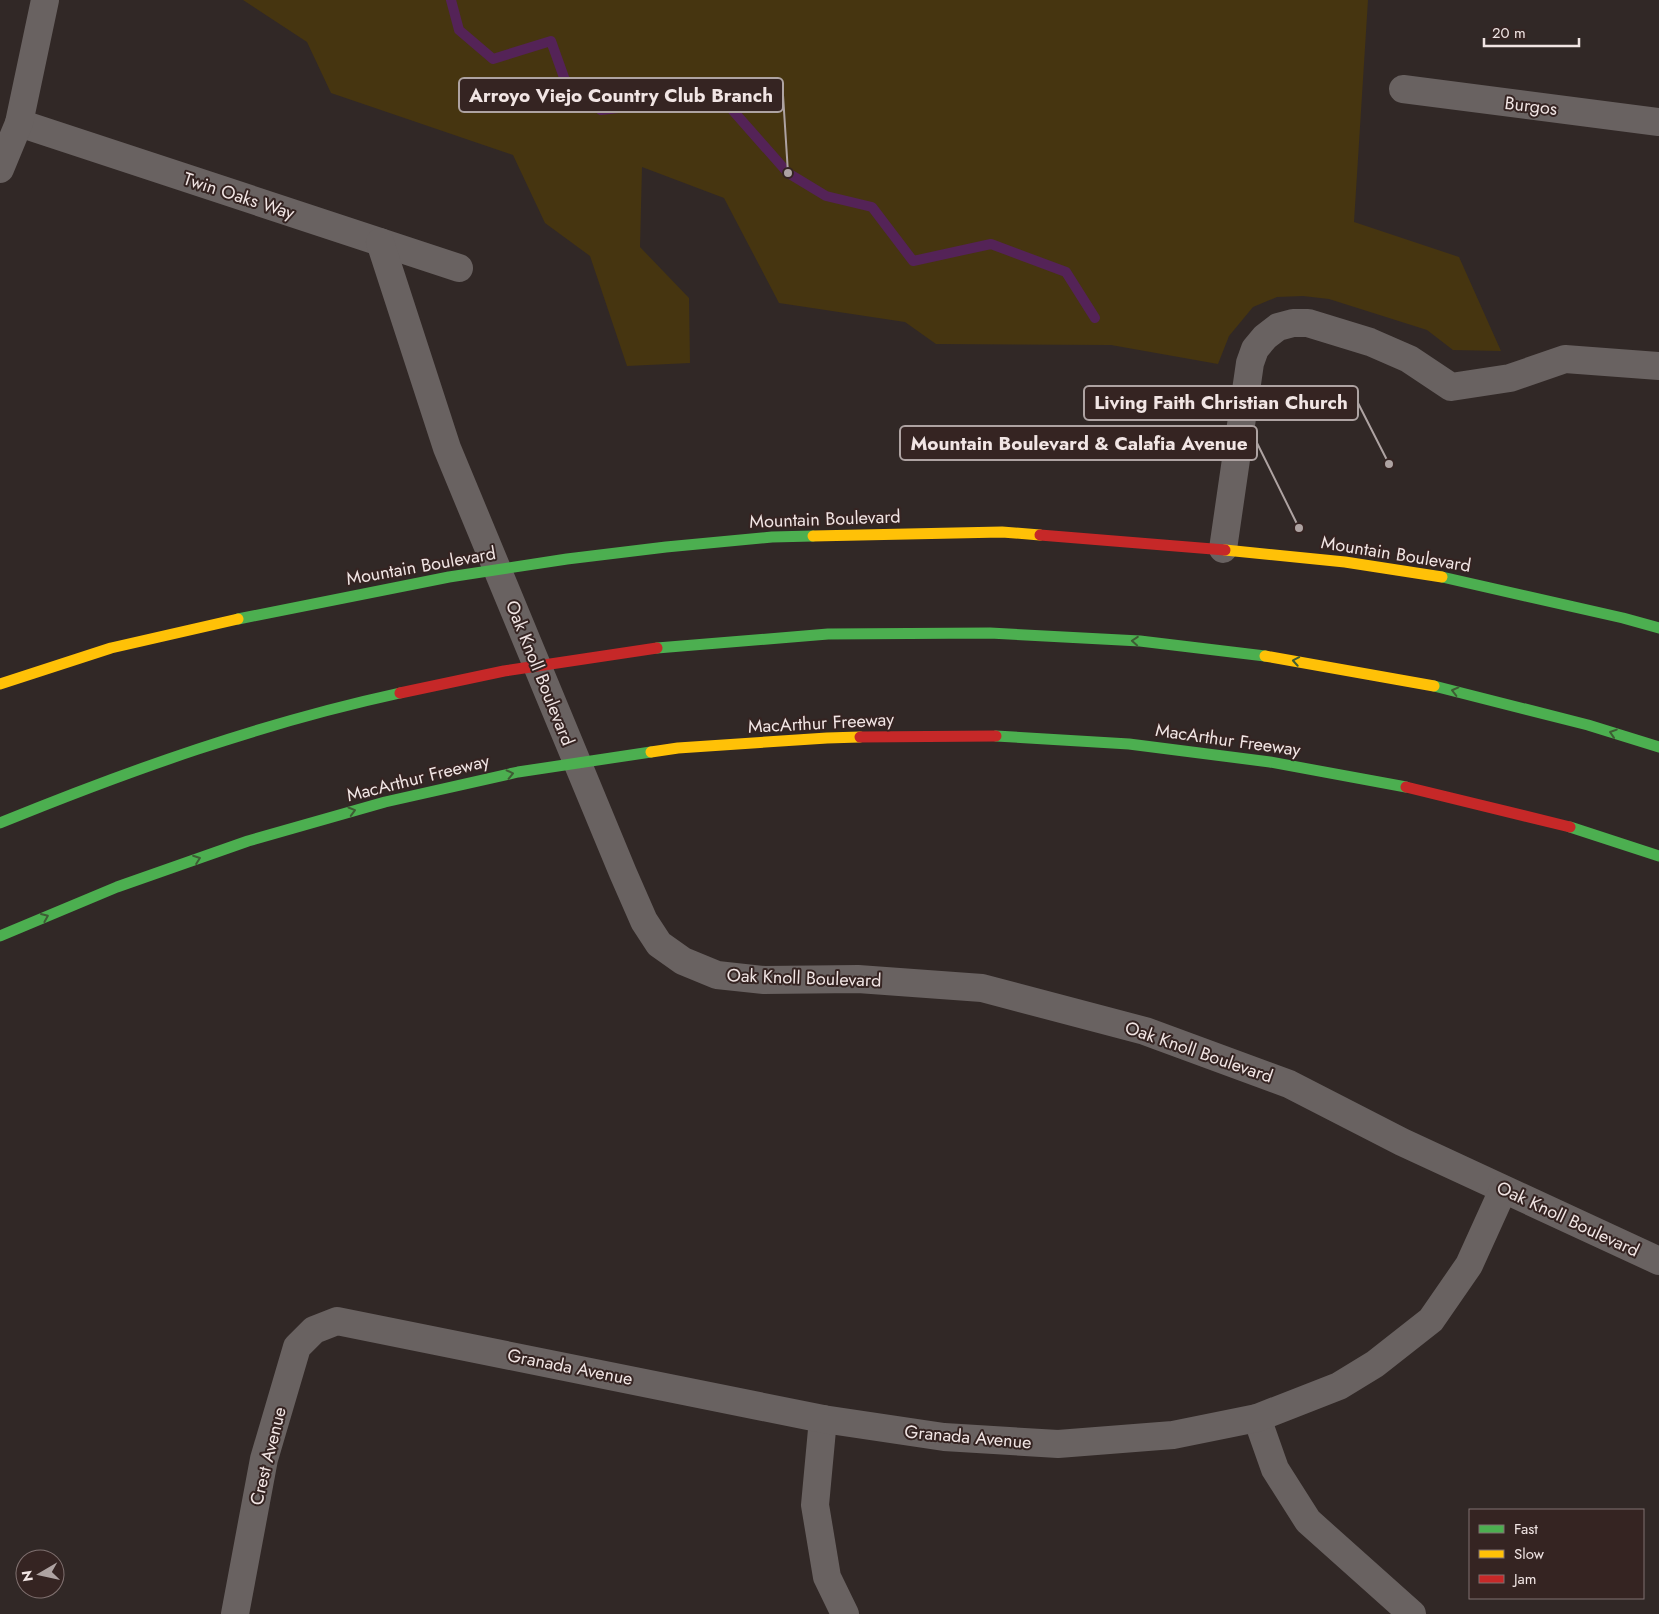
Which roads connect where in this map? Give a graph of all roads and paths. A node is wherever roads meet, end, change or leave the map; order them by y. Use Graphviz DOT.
graph roads {
  1 [pos="45,0"];
  2 [pos="1403,89"];
  3 [pos="1659,122"];
  4 [pos="18,123"];
  5 [pos="0,170"];
  6 [pos="380,242"];
  7 [pos="459,268"];
  8 [pos="1659,366"];
  9 [pos="1223,549"];
  10 [pos="1659,628"];
  11 [pos="0,684"];
  12 [pos="1659,747"];
  13 [pos="0,823"];
  14 [pos="1659,856"];
  15 [pos="0,936"];
  16 [pos="1503,1190"];
  17 [pos="1659,1261"];
  18 [pos="337,1321"];
  19 [pos="824,1418"];
  20 [pos="1258,1418"];
  21 [pos="235,1614"];
  22 [pos="845,1614"];
  23 [pos="1412,1614"];
  1 -- 4 [label="street"];
  2 -- 3 [label="street, Burgos"];
  4 -- 5 [label="street"];
  4 -- 6 [label="street, Twin Oaks Way"];
  6 -- 7 [label="street, Twin Oaks Way"];
  6 -- 16 [label="street, Oak Knoll Boulevard"];
  8 -- 9 [label="street"];
  9 -- 10 [label="main road, Mountain Boulevard"];
  9 -- 11 [label="main road, Mountain Boulevard"];
  12 -- 13 [label="main road, one-way"];
  15 -- 14 [label="main road, MacArthur Freeway, one-way"];
  16 -- 17 [label="street, Oak Knoll Boulevard"];
  16 -- 20 [label="street, Granada Avenue"];
  18 -- 19 [label="street, Granada Avenue"];
  18 -- 21 [label="street, Crest Avenue"];
  19 -- 20 [label="street, Granada Avenue"];
  19 -- 22 [label="street"];
  20 -- 23 [label="street"];
}
